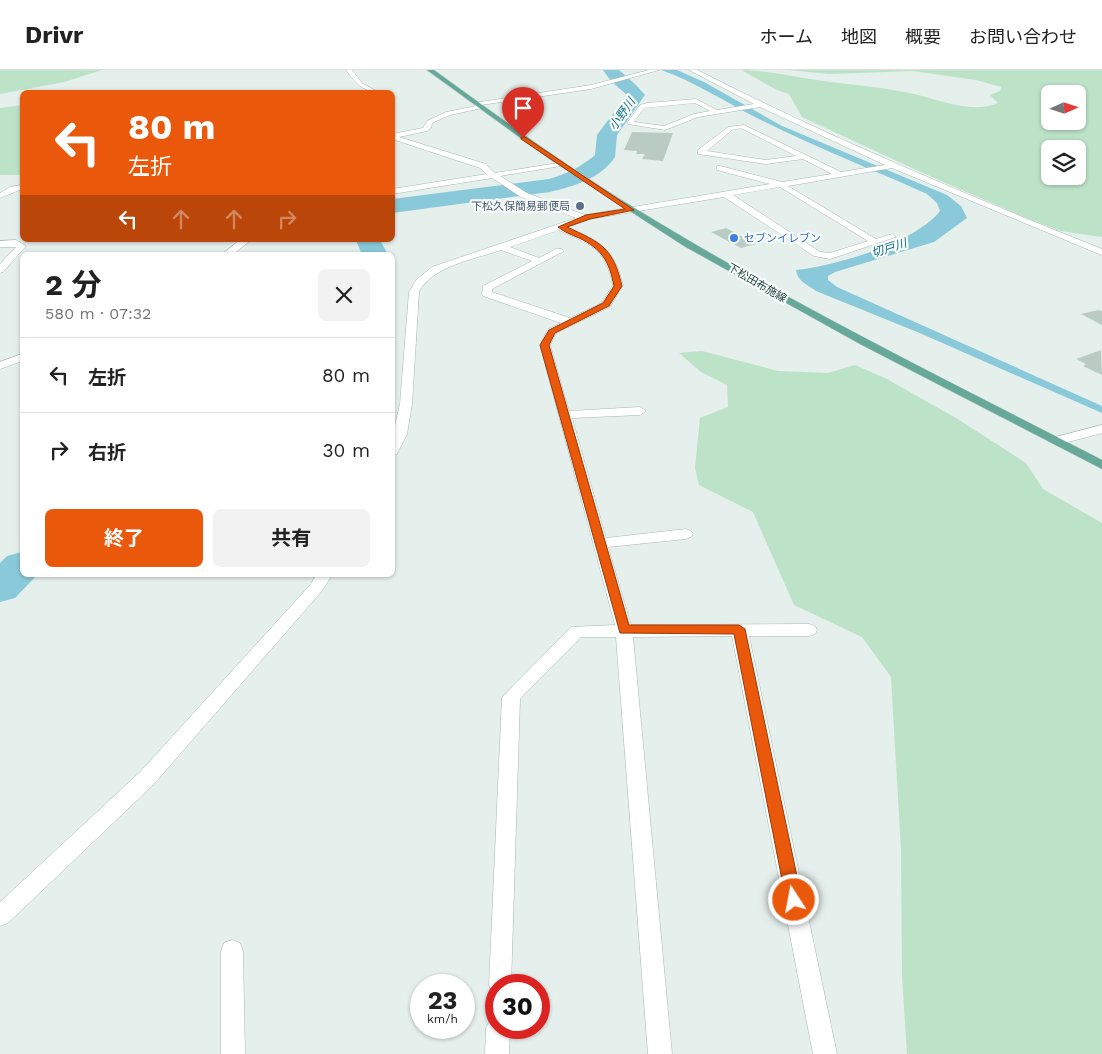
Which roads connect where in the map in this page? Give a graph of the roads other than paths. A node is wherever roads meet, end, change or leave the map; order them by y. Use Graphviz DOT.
graph roads {
  1 [pos="349,70"];
  2 [pos="430,70"];
  3 [pos="656,70"];
  4 [pos="692,70"];
  5 [pos="371,90"];
  6 [pos="759,105"];
  7 [pos="478,106"];
  8 [pos="715,111"];
  9 [pos="395,136"];
  10 [pos="395,138"];
  11 [pos="803,156"];
  12 [pos="561,164"];
  13 [pos="888,166"];
  14 [pos="720,168"];
  15 [pos="839,174"];
  16 [pos="493,176"];
  17 [pos="780,184"];
  18 [pos="20,187"];
  19 [pos="395,192"];
  20 [pos="726,194"];
  21 [pos="0,196"];
  22 [pos="631,210"];
  23 [pos="584,218"];
  24 [pos="561,227"];
  25 [pos="892,237"];
  26 [pos="243,242"];
  27 [pos="875,242"];
  28 [pos="0,244"];
  29 [pos="503,247"];
  30 [pos="558,251"];
  31 [pos="230,252"];
  32 [pos="1102,252"];
  33 [pos="539,262"];
  34 [pos="0,270"];
  35 [pos="570,322"];
  36 [pos="20,358"];
  37 [pos="0,366"];
  38 [pos="640,411"];
  39 [pos="565,415"];
  40 [pos="1102,429"];
  41 [pos="1057,442"];
  42 [pos="395,445"];
  43 [pos="1102,465"];
  44 [pos="686,534"];
  45 [pos="600,543"];
  46 [pos="323,577"];
  47 [pos="739,629"];
  48 [pos="624,630"];
  49 [pos="809,630"];
  50 [pos="0,916"];
  51 [pos="232,951"];
  52 [pos="500,974"];
  53 [pos="498,1039"];
  54 [pos="233,1054"];
  55 [pos="497,1054"];
  56 [pos="660,1054"];
  57 [pos="825,1054"];
  1 -- 5 [label="street"];
  2 -- 7 [label="main road, 下松田布施線"];
  3 -- 7 [label="street"];
  4 -- 6 [label="street"];
  6 -- 8 [label="street"];
  6 -- 13 [label="street"];
  7 -- 9 [label="street"];
  7 -- 12 [label="main road, 下松田布施線"];
  8 -- 8 [label="street"];
  10 -- 16 [label="street"];
  11 -- 11 [label="street"];
  11 -- 15 [label="street"];
  12 -- 16 [label="street"];
  12 -- 22 [label="main road, 下松田布施線"];
  13 -- 15 [label="street"];
  13 -- 32 [label="street"];
  14 -- 17 [label="street"];
  15 -- 17 [label="street"];
  16 -- 19 [label="street"];
  16 -- 23 [label="street"];
  17 -- 20 [label="street"];
  17 -- 27 [label="street"];
  18 -- 21 [label="street"];
  20 -- 22 [label="street"];
  20 -- 27 [label="street"];
  22 -- 23 [label="street"];
  22 -- 41 [label="main road, 下松田布施線"];
  23 -- 24 [label="street"];
  24 -- 29 [label="street"];
  24 -- 35 [label="street"];
  25 -- 27 [label="street"];
  26 -- 31 [label="street"];
  28 -- 34 [label="street"];
  29 -- 33 [label="street"];
  29 -- 42 [label="street"];
  30 -- 33 [label="street"];
  33 -- 35 [label="street"];
  35 -- 39 [label="street"];
  36 -- 37 [label="street"];
  38 -- 39 [label="street"];
  39 -- 45 [label="street"];
  40 -- 41 [label="street"];
  41 -- 43 [label="main road, 下松田布施線"];
  44 -- 45 [label="street"];
  45 -- 48 [label="street"];
  46 -- 50 [label="street"];
  47 -- 48 [label="street"];
  47 -- 49 [label="street"];
  47 -- 57 [label="street"];
  48 -- 52 [label="street"];
  48 -- 56 [label="street"];
  51 -- 54 [label="street"];
  53 -- 55 [label="street"];
}
